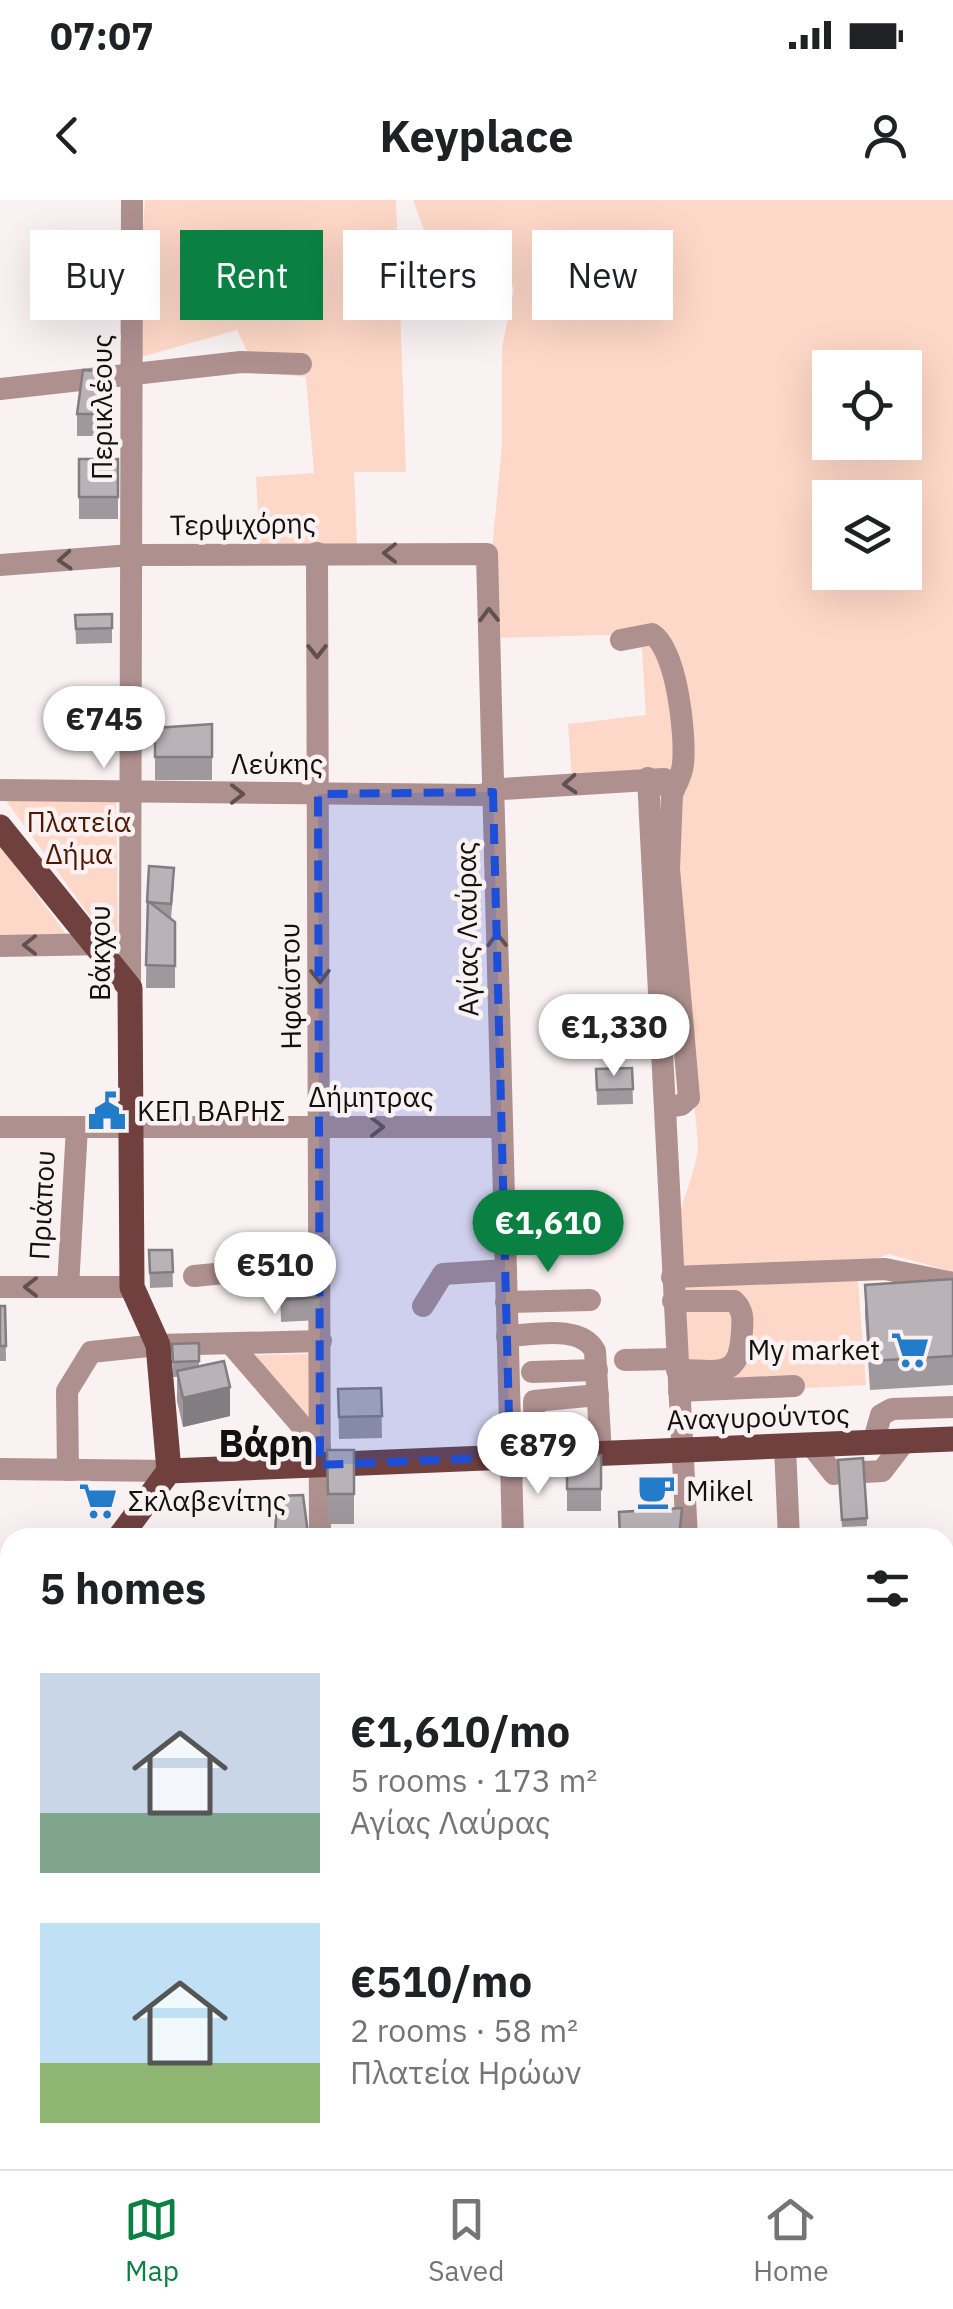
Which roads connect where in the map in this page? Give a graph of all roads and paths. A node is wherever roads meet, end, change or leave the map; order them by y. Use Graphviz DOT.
graph roads {
  1 [pos="132,200"];
  2 [pos="300,364"];
  3 [pos="132,377"];
  4 [pos="0,389"];
  5 [pos="317,553"];
  6 [pos="487,554"];
  7 [pos="131,555"];
  8 [pos="0,565"];
  9 [pos="621,640"];
  10 [pos="648,778"];
  11 [pos="0,790"];
  12 [pos="493,792"];
  13 [pos="130,794"];
  14 [pos="318,794"];
  15 [pos="672,794"];
  16 [pos="0,827"];
  17 [pos="130,944"];
  18 [pos="95,945"];
  19 [pos="0,946"];
  20 [pos="130,988"];
  21 [pos="668,1107"];
  22 [pos="0,1127"];
  23 [pos="76,1127"];
  24 [pos="130,1127"];
  25 [pos="322,1127"];
  26 [pos="502,1127"];
  27 [pos="320,1264"];
  28 [pos="506,1270"];
  29 [pos="194,1276"];
  30 [pos="672,1277"];
  31 [pos="953,1283"];
  32 [pos="68,1287"];
  33 [pos="132,1287"];
  34 [pos="0,1288"];
  35 [pos="590,1300"];
  36 [pos="673,1301"];
  37 [pos="506,1302"];
  38 [pos="423,1306"];
  39 [pos="507,1336"];
  40 [pos="322,1342"];
  41 [pos="231,1344"];
  42 [pos="158,1345"];
  43 [pos="624,1360"];
  44 [pos="596,1370"];
  45 [pos="532,1372"];
  46 [pos="678,1374"];
  47 [pos="794,1386"];
  48 [pos="598,1395"];
  49 [pos="953,1407"];
  50 [pos="953,1440"];
  51 [pos="905,1442"];
  52 [pos="874,1443"];
  53 [pos="798,1446"];
  54 [pos="682,1450"];
  55 [pos="601,1454"];
  56 [pos="320,1456"];
  57 [pos="523,1457"];
  58 [pos="0,1469"];
  59 [pos="68,1470"];
  60 [pos="169,1471"];
  61 [pos="864,1472"];
  62 [pos="838,1474"];
  63 [pos="131,1528"];
  64 [pos="320,1528"];
  65 [pos="514,1528"];
  66 [pos="686,1528"];
  67 [pos="790,1528"];
  1 -- 3 [label="street, Περικλέους"];
  2 -- 3 [label="street"];
  3 -- 4 [label="street"];
  3 -- 7 [label="street, Περικλέους"];
  6 -- 5 [label="street, Τερψιχόρης, one-way"];
  5 -- 7 [label="street, Τερψιχόρης"];
  5 -- 14 [label="street, Ηφαίστου, one-way"];
  12 -- 6 [label="street, Αγίας Λαύρας, one-way"];
  7 -- 8 [label="street, Τερψιχόρης, one-way"];
  7 -- 13 [label="street, Βάκχου"];
  9 -- 15 [label="street"];
  10 -- 12 [label="street, Λεύκης, one-way"];
  10 -- 15 [label="street"];
  10 -- 21 [label="street"];
  11 -- 13 [label="street, Λεύκης"];
  12 -- 14 [label="street, Λεύκης"];
  26 -- 12 [label="street, Αγίας Λαύρας, one-way"];
  13 -- 14 [label="street, Λεύκης, one-way"];
  13 -- 17 [label="street, Βάκχου"];
  14 -- 25 [label="street, Ηφαίστου, one-way"];
  15 -- 21 [label="street"];
  16 -- 18 [label="main road"];
  17 -- 18 [label="street"];
  17 -- 20 [label="street, Βάκχου"];
  18 -- 19 [label="street, one-way"];
  18 -- 20 [label="main road"];
  20 -- 24 [label="main road, Βάκχου"];
  21 -- 30 [label="street"];
  22 -- 23 [label="street, Δήμητρας"];
  23 -- 24 [label="street, Δήμητρας"];
  23 -- 32 [label="street, Πριάπου"];
  24 -- 25 [label="street, Δήμητρας"];
  24 -- 33 [label="main road, Βάκχου"];
  25 -- 26 [label="street, Δήμητρας, one-way"];
  25 -- 27 [label="street, Ηφαίστου"];
  26 -- 28 [label="street, Αγίας Λαύρας"];
  27 -- 29 [label="street"];
  27 -- 40 [label="street, Ηφαίστου"];
  28 -- 37 [label="street, Αγίας Λαύρας"];
  28 -- 38 [label="street"];
  30 -- 31 [label="street"];
  30 -- 36 [label="street"];
  32 -- 33 [label="street"];
  32 -- 34 [label="street, one-way"];
  33 -- 42 [label="main road, Βάκχου"];
  35 -- 37 [label="street"];
  36 -- 46 [label="street"];
  36 -- 46 [label="street"];
  37 -- 39 [label="street, Αγίας Λαύρας"];
  39 -- 44 [label="street"];
  39 -- 57 [label="street, Αγίας Λαύρας"];
  40 -- 41 [label="street"];
  40 -- 56 [label="street, Ηφαίστου"];
  41 -- 42 [label="street"];
  41 -- 56 [label="street"];
  42 -- 59 [label="street"];
  42 -- 60 [label="main road, Βάκχου"];
  43 -- 46 [label="street"];
  44 -- 45 [label="street"];
  44 -- 48 [label="street"];
  46 -- 47 [label="street"];
  46 -- 54 [label="street"];
  48 -- 55 [label="street"];
  48 -- 57 [label="street"];
  49 -- 52 [label="street"];
  50 -- 51 [label="main road, Αναγυρούντος"];
  51 -- 52 [label="main road, Αναγυρούντος"];
  51 -- 61 [label="street"];
  52 -- 53 [label="main road, Αναγυρούντος"];
  53 -- 54 [label="main road, Αναγυρούντος"];
  53 -- 62 [label="street"];
  53 -- 67 [label="street"];
  54 -- 55 [label="main road, Αναγυρούντος"];
  54 -- 66 [label="street"];
  55 -- 57 [label="main road, Αναγυρούντος"];
  56 -- 57 [label="main road, Αναγυρούντος"];
  56 -- 60 [label="main road, Αναγυρούντος"];
  56 -- 64 [label="street, Ηφαίστου"];
  57 -- 65 [label="street, Αγίας Λαύρας"];
  58 -- 59 [label="street"];
  59 -- 60 [label="street"];
  60 -- 63 [label="main road"];
}
